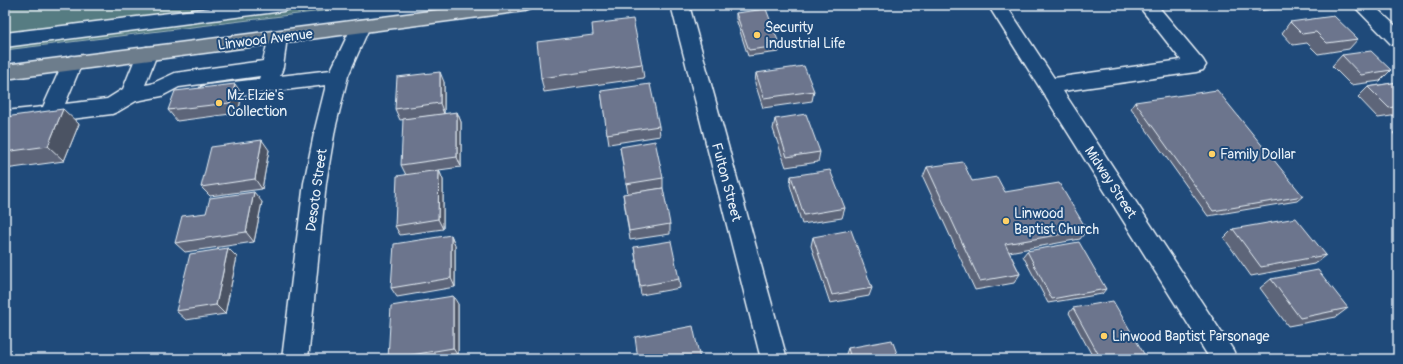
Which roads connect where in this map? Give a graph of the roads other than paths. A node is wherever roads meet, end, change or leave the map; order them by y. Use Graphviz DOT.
graph roads {
  1 [pos="283,5"];
  2 [pos="524,5"];
  3 [pos="680,5"];
  4 [pos="997,5"];
  5 [pos="1147,5"];
  6 [pos="1362,5"];
  7 [pos="361,26"];
  8 [pos="278,37"];
  9 [pos="1398,39"];
  10 [pos="5,40"];
  11 [pos="147,54"];
  12 [pos="72,63"];
  13 [pos="5,72"];
  14 [pos="271,76"];
  15 [pos="338,76"];
  16 [pos="1049,86"];
  17 [pos="131,94"];
  18 [pos="51,113"];
  19 [pos="5,119"];
  20 [pos="295,359"];
  21 [pos="774,359"];
  22 [pos="1224,359"];
  1 -- 10 [label="street"];
  2 -- 7 [label="main road, Linwood Avenue"];
  3 -- 21 [label="street, Fulton Street"];
  4 -- 16 [label="street, Midway Street"];
  5 -- 16 [label="street"];
  6 -- 9 [label="street"];
  7 -- 8 [label="main road, Linwood Avenue"];
  7 -- 15 [label="street, Desoto Street"];
  8 -- 11 [label="main road, Linwood Avenue"];
  8 -- 14 [label="street"];
  11 -- 12 [label="main road, Linwood Avenue"];
  11 -- 17 [label="street"];
  12 -- 13 [label="main road, Linwood Avenue"];
  12 -- 18 [label="street"];
  14 -- 15 [label="street"];
  14 -- 17 [label="street"];
  15 -- 20 [label="street, Desoto Street"];
  16 -- 22 [label="street, Midway Street"];
  17 -- 18 [label="street"];
  18 -- 19 [label="street"];
}
